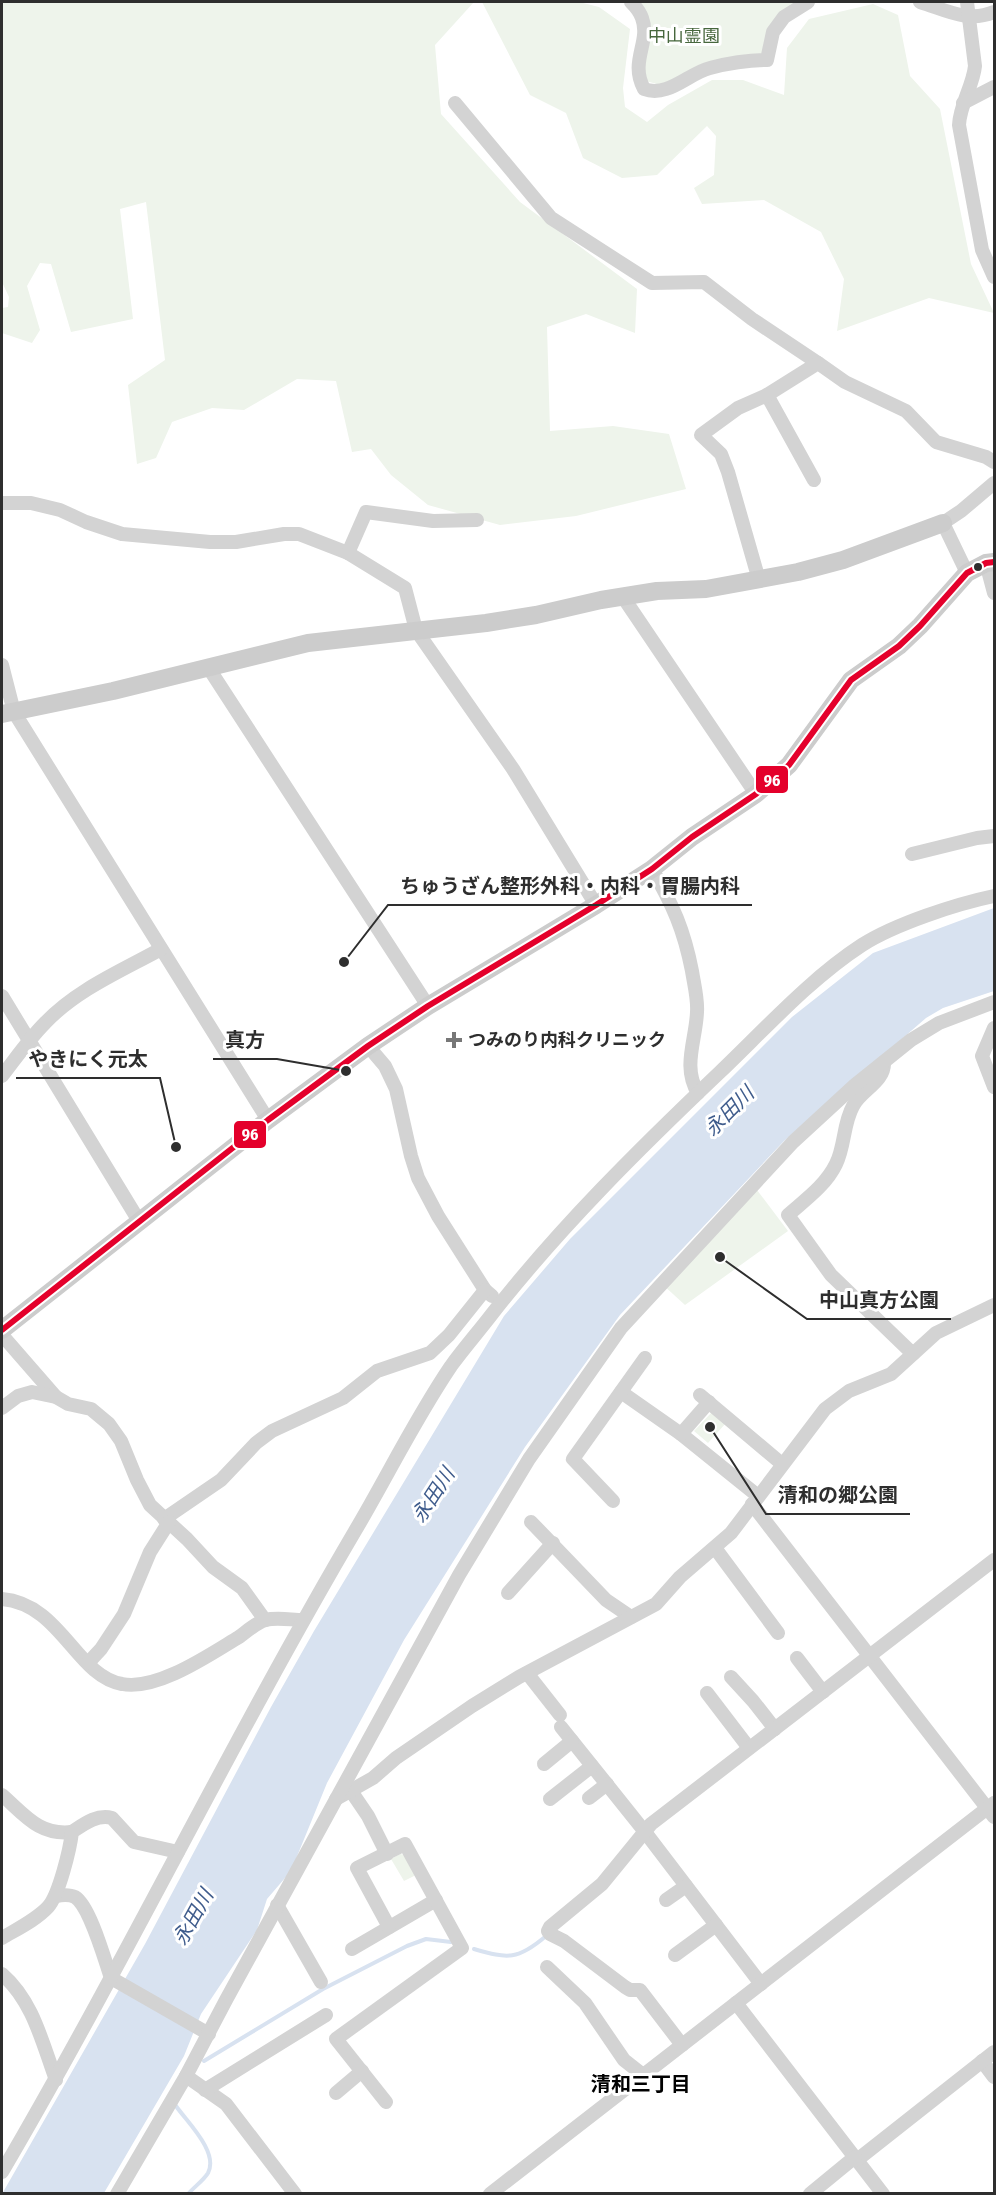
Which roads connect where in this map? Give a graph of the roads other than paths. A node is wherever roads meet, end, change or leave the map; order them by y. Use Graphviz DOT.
graph roads {
  1 [pos="631,2"];
  2 [pos="808,2"];
  3 [pos="920,2"];
  4 [pos="967,2"];
  5 [pos="994,12"];
  6 [pos="968,18"];
  7 [pos="994,87"];
  8 [pos="455,103"];
  9 [pos="963,103"];
  10 [pos="994,277"];
  11 [pos="818,363"];
  12 [pos="766,395"];
  13 [pos="994,462"];
  14 [pos="814,480"];
  15 [pos="994,483"];
  16 [pos="2,502"];
  17 [pos="477,520"];
  18 [pos="943,523"];
  19 [pos="348,553"];
  20 [pos="990,562"];
  21 [pos="967,573"];
  22 [pos="759,580"];
  23 [pos="994,593"];
  24 [pos="623,597"];
  25 [pos="416,630"];
  26 [pos="2,665"];
  27 [pos="208,667"];
  28 [pos="8,713"];
  29 [pos="756,794"];
  30 [pos="994,836"];
  31 [pos="912,854"];
  32 [pos="652,869"];
  33 [pos="994,896"];
  34 [pos="596,905"];
  35 [pos="161,949"];
  36 [pos="2,996"];
  37 [pos="994,1002"];
  38 [pos="428,1006"];
  39 [pos="994,1028"];
  40 [pos="29,1040"];
  41 [pos="368,1046"];
  42 [pos="884,1062"];
  43 [pos="2,1076"];
  44 [pos="994,1087"];
  45 [pos="698,1093"];
  46 [pos="268,1120"];
  47 [pos="139,1221"];
  48 [pos="485,1290"];
  49 [pos="501,1302"];
  50 [pos="994,1305"];
  51 [pos="2,1330"];
  52 [pos="2,1335"];
  53 [pos="913,1354"];
  54 [pos="645,1358"];
  55 [pos="621,1392"];
  56 [pos="56,1397"];
  57 [pos="2,1408"];
  58 [pos="681,1434"];
  59 [pos="782,1464"];
  60 [pos="755,1500"];
  61 [pos="613,1501"];
  62 [pos="167,1520"];
  63 [pos="531,1522"];
  64 [pos="553,1544"];
  65 [pos="715,1548"];
  66 [pos="994,1560"];
  67 [pos="508,1593"];
  68 [pos="2,1599"];
  69 [pos="631,1617"];
  70 [pos="265,1620"];
  71 [pos="303,1620"];
  72 [pos="778,1633"];
  73 [pos="870,1656"];
  74 [pos="797,1659"];
  75 [pos="88,1664"];
  76 [pos="527,1673"];
  77 [pos="731,1677"];
  78 [pos="823,1692"];
  79 [pos="707,1693"];
  80 [pos="775,1728"];
  81 [pos="572,1741"];
  82 [pos="749,1748"];
  83 [pos="544,1764"];
  84 [pos="592,1766"];
  85 [pos="607,1784"];
  86 [pos="351,1791"];
  87 [pos="2,1795"];
  88 [pos="589,1798"];
  89 [pos="336,1799"];
  90 [pos="550,1799"];
  91 [pos="992,1810"];
  92 [pos="72,1832"];
  93 [pos="645,1832"];
  94 [pos="178,1852"];
  95 [pos="387,1854"];
  96 [pos="686,1886"];
  97 [pos="56,1896"];
  98 [pos="436,1900"];
  99 [pos="666,1900"];
  100 [pos="277,1905"];
  101 [pos="716,1925"];
  102 [pos="389,1927"];
  103 [pos="2,1938"];
  104 [pos="352,1949"];
  105 [pos="675,1955"];
  106 [pos="547,1967"];
  107 [pos="2,1974"];
  108 [pos="111,1978"];
  109 [pos="321,1982"];
  110 [pos="760,1984"];
  111 [pos="736,2003"];
  112 [pos="326,2015"];
  113 [pos="209,2034"];
  114 [pos="682,2045"];
  115 [pos="994,2052"];
  116 [pos="982,2061"];
  117 [pos="362,2071"];
  118 [pos="642,2075"];
  119 [pos="186,2076"];
  120 [pos="994,2077"];
  121 [pos="56,2080"];
  122 [pos="205,2090"];
  123 [pos="336,2093"];
  124 [pos="386,2102"];
  125 [pos="856,2159"];
  126 [pos="2,2172"];
  127 [pos="117,2193"];
  128 [pos="295,2193"];
  129 [pos="492,2193"];
  130 [pos="810,2193"];
  131 [pos="883,2193"];
  1 -- 2 [label="street"];
  3 -- 6 [label="street"];
  4 -- 6 [label="street"];
  5 -- 6 [label="street"];
  6 -- 9 [label="street"];
  7 -- 9 [label="street"];
  8 -- 11 [label="street"];
  9 -- 10 [label="street"];
  11 -- 12 [label="street"];
  11 -- 13 [label="street"];
  12 -- 14 [label="street"];
  12 -- 22 [label="street"];
  15 -- 18 [label="street"];
  16 -- 19 [label="street"];
  17 -- 19 [label="street"];
  18 -- 21 [label="street"];
  18 -- 22 [label="main road"];
  19 -- 25 [label="street"];
  20 -- 21 [label="main road"];
  20 -- 23 [label="street"];
  21 -- 29 [label="main road"];
  22 -- 24 [label="main road"];
  24 -- 25 [label="main road"];
  24 -- 29 [label="street"];
  25 -- 27 [label="main road"];
  25 -- 34 [label="street"];
  26 -- 28 [label="street"];
  27 -- 28 [label="main road"];
  27 -- 38 [label="street"];
  28 -- 35 [label="street"];
  29 -- 32 [label="main road"];
  30 -- 31 [label="street"];
  32 -- 34 [label="main road"];
  32 -- 45 [label="street"];
  33 -- 45 [label="street"];
  34 -- 38 [label="main road"];
  35 -- 40 [label="street"];
  35 -- 46 [label="street"];
  36 -- 40 [label="street"];
  37 -- 42 [label="street"];
  38 -- 41 [label="main road"];
  39 -- 44 [label="street"];
  40 -- 43 [label="street"];
  40 -- 47 [label="street"];
  41 -- 46 [label="main road"];
  41 -- 48 [label="street"];
  42 -- 53 [label="street"];
  42 -- 89 [label="street"];
  45 -- 49 [label="street"];
  46 -- 47 [label="main road"];
  47 -- 51 [label="main road"];
  48 -- 49 [label="street"];
  48 -- 62 [label="street"];
  49 -- 71 [label="street"];
  50 -- 53 [label="street"];
  52 -- 56 [label="street"];
  53 -- 59 [label="street"];
  54 -- 55 [label="street"];
  55 -- 58 [label="street"];
  55 -- 61 [label="street"];
  56 -- 57 [label="street"];
  56 -- 62 [label="street"];
  58 -- 59 [label="street"];
  58 -- 60 [label="street"];
  59 -- 60 [label="street"];
  60 -- 65 [label="street"];
  60 -- 73 [label="street"];
  62 -- 70 [label="street"];
  62 -- 75 [label="street"];
  63 -- 64 [label="street"];
  64 -- 67 [label="street"];
  64 -- 69 [label="street"];
  65 -- 69 [label="street"];
  65 -- 72 [label="street"];
  66 -- 73 [label="street"];
  68 -- 75 [label="street"];
  69 -- 76 [label="street"];
  70 -- 71 [label="street"];
  70 -- 75 [label="street"];
  71 -- 94 [label="street"];
  73 -- 78 [label="street"];
  73 -- 91 [label="street"];
  74 -- 78 [label="street"];
  76 -- 81 [label="street"];
  76 -- 86 [label="street"];
  77 -- 80 [label="street"];
  78 -- 80 [label="street"];
  79 -- 82 [label="street"];
  80 -- 82 [label="street"];
  81 -- 83 [label="street"];
  81 -- 84 [label="street"];
  82 -- 93 [label="street"];
  84 -- 85 [label="street"];
  84 -- 90 [label="street"];
  85 -- 88 [label="street"];
  85 -- 93 [label="street"];
  86 -- 89 [label="street"];
  86 -- 95 [label="street"];
  87 -- 92 [label="street"];
  89 -- 100 [label="street"];
  91 -- 110 [label="street"];
  92 -- 94 [label="street"];
  92 -- 97 [label="street"];
  93 -- 96 [label="street"];
  93 -- 114 [label="street"];
  94 -- 108 [label="street"];
  95 -- 98 [label="street"];
  95 -- 102 [label="street"];
  96 -- 99 [label="street"];
  96 -- 101 [label="street"];
  97 -- 103 [label="street"];
  97 -- 108 [label="street"];
  98 -- 102 [label="street"];
  98 -- 117 [label="street"];
  100 -- 109 [label="street"];
  100 -- 113 [label="street"];
  101 -- 105 [label="street"];
  101 -- 110 [label="street"];
  102 -- 104 [label="street"];
  106 -- 118 [label="street"];
  107 -- 121 [label="street"];
  108 -- 113 [label="street"];
  108 -- 121 [label="street"];
  110 -- 111 [label="street"];
  111 -- 114 [label="street"];
  111 -- 125 [label="street"];
  112 -- 122 [label="street"];
  113 -- 119 [label="street"];
  114 -- 118 [label="street"];
  115 -- 116 [label="street"];
  116 -- 120 [label="street"];
  116 -- 125 [label="street"];
  117 -- 123 [label="street"];
  117 -- 124 [label="street"];
  118 -- 129 [label="street"];
  119 -- 122 [label="street"];
  119 -- 127 [label="street"];
  121 -- 126 [label="street"];
  122 -- 128 [label="street"];
  125 -- 130 [label="street"];
  125 -- 131 [label="street"];
}
